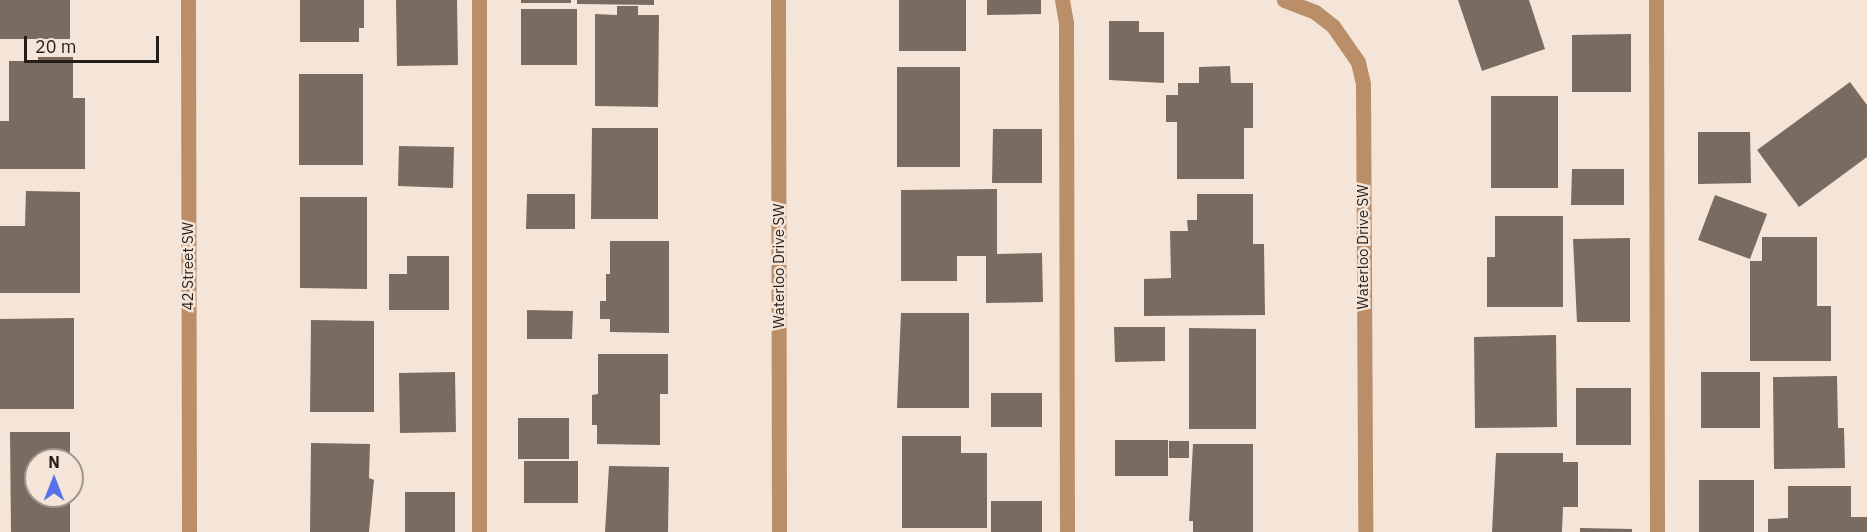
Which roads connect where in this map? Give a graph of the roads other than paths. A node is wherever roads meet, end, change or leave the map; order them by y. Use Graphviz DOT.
graph roads {
  1 [pos="188,0"];
  2 [pos="479,0"];
  3 [pos="778,0"];
  4 [pos="1062,0"];
  5 [pos="1284,0"];
  6 [pos="1656,0"];
  7 [pos="189,532"];
  8 [pos="479,532"];
  9 [pos="779,532"];
  10 [pos="1068,532"];
  11 [pos="1365,532"];
  12 [pos="1657,532"];
  1 -- 7 [label="street, 42 Street SW"];
  2 -- 8 [label="street"];
  3 -- 9 [label="street, Waterloo Drive SW"];
  4 -- 10 [label="street"];
  5 -- 11 [label="street, Waterloo Drive SW"];
  6 -- 12 [label="street"];
}
